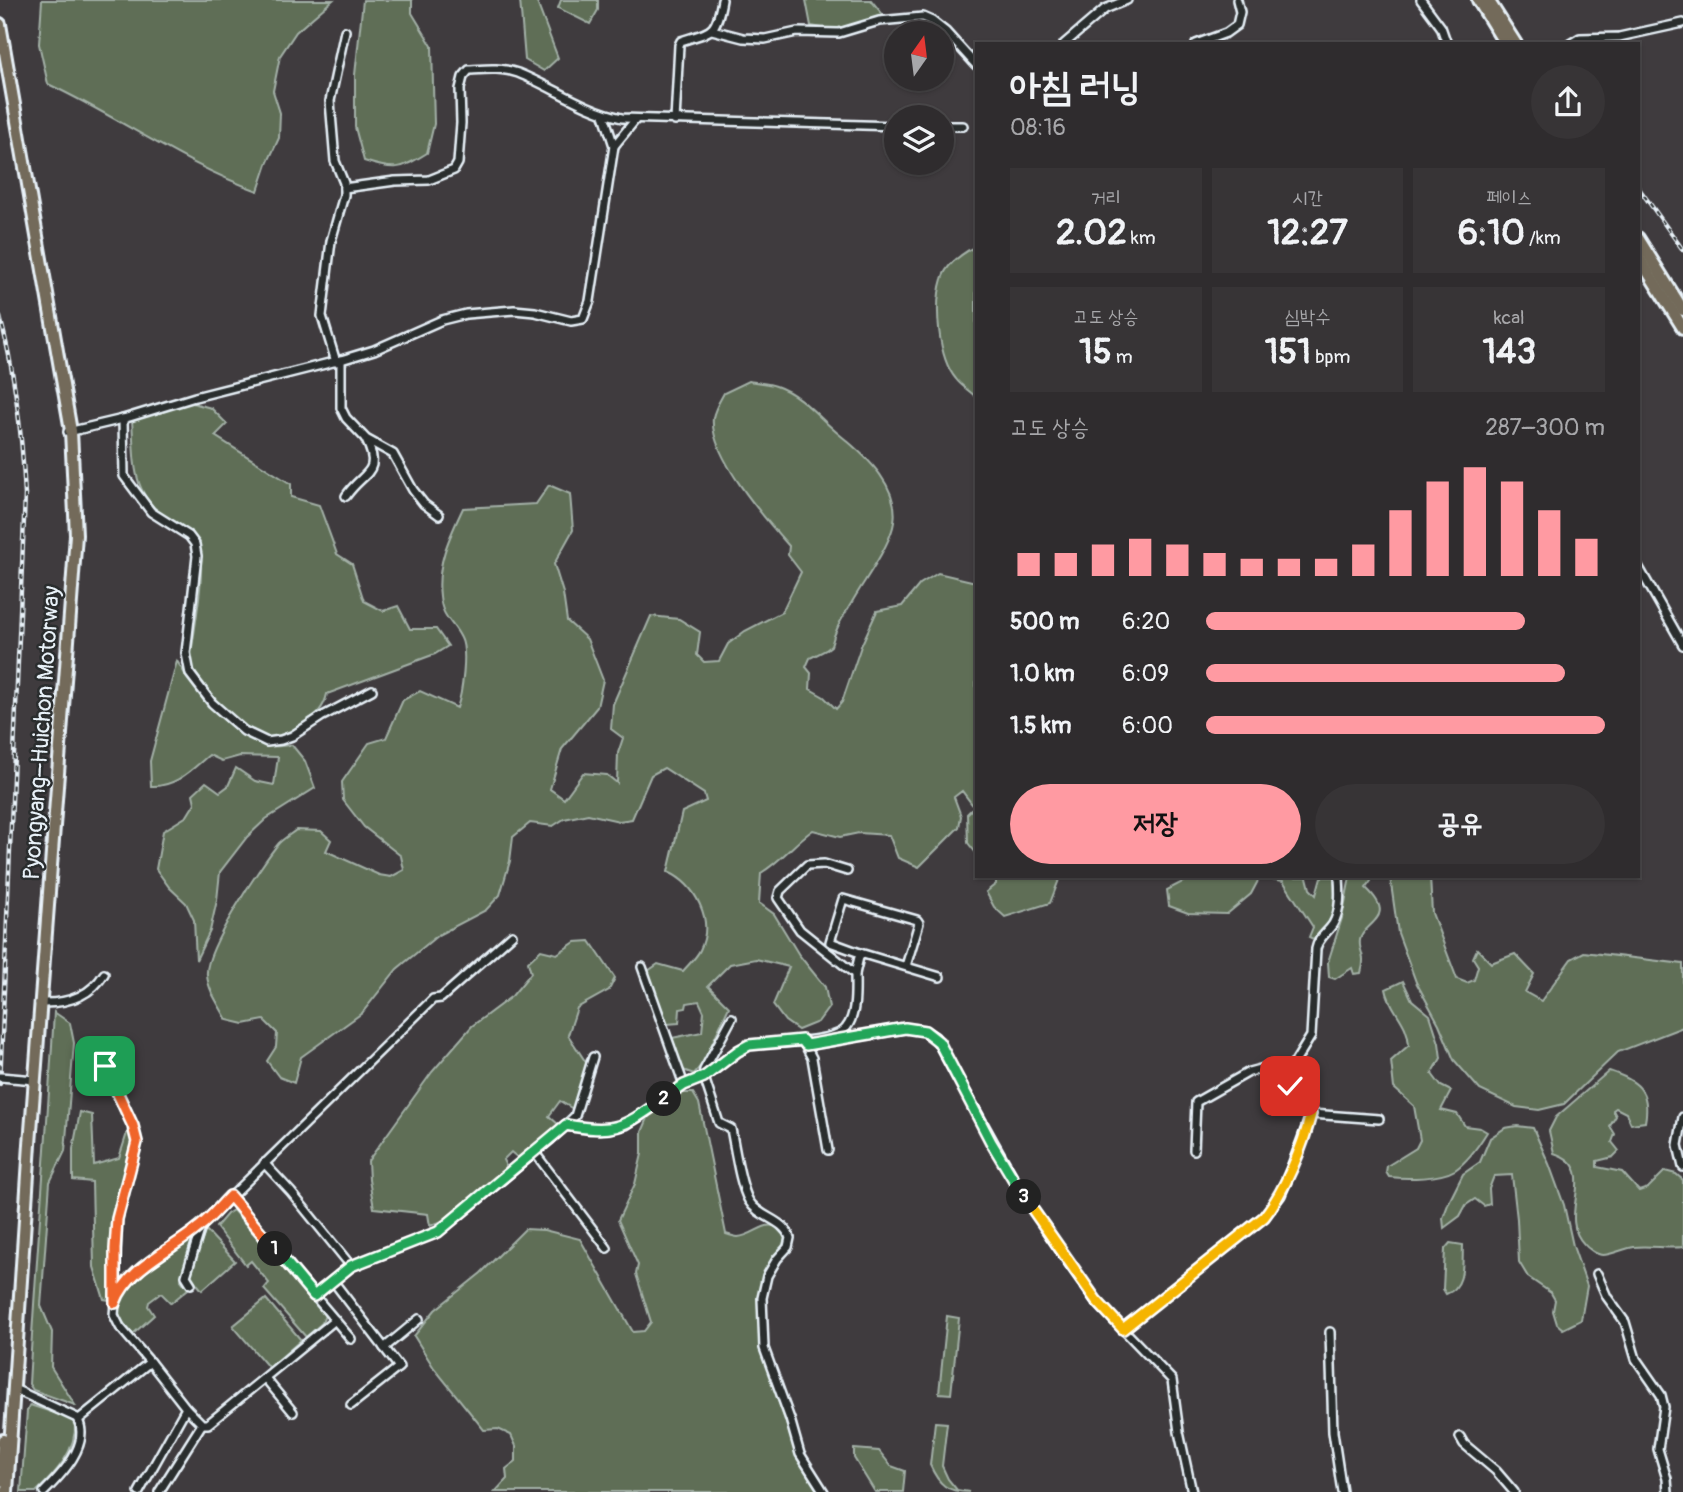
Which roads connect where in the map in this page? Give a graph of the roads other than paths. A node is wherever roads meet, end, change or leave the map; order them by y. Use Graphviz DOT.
graph roads {
  1 [pos="723,0"];
  2 [pos="1127,0"];
  3 [pos="1237,0"];
  4 [pos="1421,0"];
  5 [pos="1478,0"];
  6 [pos="1488,0"];
  7 [pos="1683,23"];
  8 [pos="0,24"];
  9 [pos="712,30"];
  10 [pos="345,31"];
  11 [pos="1067,42"];
  12 [pos="1201,42"];
  13 [pos="1446,42"];
  14 [pos="1504,42"];
  15 [pos="1515,42"];
  16 [pos="1573,42"];
  17 [pos="0,46"];
  18 [pos="975,64"];
  19 [pos="604,115"];
  20 [pos="636,119"];
  21 [pos="675,121"];
  22 [pos="884,126"];
  23 [pos="954,126"];
  24 [pos="963,126"];
  25 [pos="614,146"];
  26 [pos="344,188"];
  27 [pos="1640,241"];
  28 [pos="1640,259"];
  29 [pos="1683,310"];
  30 [pos="1683,328"];
  31 [pos="338,361"];
  32 [pos="122,419"];
  33 [pos="70,432"];
  34 [pos="366,439"];
  35 [pos="346,496"];
  36 [pos="439,515"];
  37 [pos="1640,570"];
  38 [pos="1683,645"];
  39 [pos="372,690"];
  40 [pos="847,872"];
  41 [pos="1339,878"];
  42 [pos="512,935"];
  43 [pos="860,953"];
  44 [pos="906,966"];
  45 [pos="642,967"];
  46 [pos="104,974"];
  47 [pos="855,974"];
  48 [pos="940,977"];
  49 [pos="40,1003"];
  50 [pos="732,1018"];
  51 [pos="804,1043"];
  52 [pos="593,1057"];
  53 [pos="105,1066"];
  54 [pos="0,1077"];
  55 [pos="704,1077"];
  56 [pos="34,1080"];
  57 [pos="1284,1080"];
  58 [pos="684,1085"];
  59 [pos="1311,1114"];
  60 [pos="1683,1116"];
  61 [pos="1379,1119"];
  62 [pos="566,1125"];
  63 [pos="828,1150"];
  64 [pos="1194,1150"];
  65 [pos="535,1153"];
  66 [pos="264,1163"];
  67 [pos="1683,1167"];
  68 [pos="230,1196"];
  69 [pos="201,1226"];
  70 [pos="607,1248"];
  71 [pos="351,1266"];
  72 [pos="1597,1275"];
  73 [pos="333,1281"];
  74 [pos="191,1284"];
  75 [pos="314,1296"];
  76 [pos="115,1303"];
  77 [pos="419,1319"];
  78 [pos="335,1320"];
  79 [pos="1123,1329"];
  80 [pos="1330,1332"];
  81 [pos="351,1339"];
  82 [pos="384,1348"];
  83 [pos="150,1362"];
  84 [pos="265,1378"];
  85 [pos="14,1389"];
  86 [pos="351,1405"];
  87 [pos="186,1408"];
  88 [pos="293,1412"];
  89 [pos="78,1420"];
  90 [pos="202,1424"];
  91 [pos="1460,1437"];
  92 [pos="0,1481"];
  93 [pos="7,1492"];
  94 [pos="44,1492"];
  95 [pos="139,1492"];
  96 [pos="159,1492"];
  97 [pos="824,1492"];
  98 [pos="1192,1492"];
  99 [pos="1342,1492"];
  100 [pos="1514,1492"];
  101 [pos="1668,1492"];
  1 -- 9 [label="street"];
  2 -- 11 [label="street"];
  3 -- 12 [label="street"];
  4 -- 13 [label="street"];
  5 -- 14 [label="highway"];
  6 -- 15 [label="highway"];
  7 -- 16 [label="street"];
  8 -- 33 [label="highway, Pyongyang–Huichon Motorway"];
  9 -- 18 [label="street"];
  9 -- 21 [label="street"];
  10 -- 26 [label="street"];
  17 -- 33 [label="highway, Pyongyang–Huichon Motorway"];
  19 -- 20 [label="street"];
  19 -- 25 [label="street"];
  19 -- 26 [label="street"];
  20 -- 21 [label="street"];
  20 -- 25 [label="street"];
  21 -- 22 [label="street"];
  23 -- 24 [label="street"];
  25 -- 31 [label="street"];
  26 -- 31 [label="street"];
  27 -- 29 [label="highway"];
  28 -- 30 [label="highway"];
  31 -- 32 [label="street"];
  31 -- 34 [label="street"];
  32 -- 33 [label="street"];
  32 -- 39 [label="street"];
  33 -- 49 [label="highway, Pyongyang–Huichon Motorway"];
  34 -- 35 [label="street"];
  34 -- 36 [label="street"];
  37 -- 38 [label="street"];
  40 -- 47 [label="street"];
  41 -- 57 [label="street"];
  42 -- 66 [label="street"];
  43 -- 44 [label="street"];
  43 -- 44 [label="street"];
  43 -- 47 [label="street"];
  44 -- 48 [label="street"];
  45 -- 58 [label="street"];
  46 -- 49 [label="street"];
  47 -- 51 [label="street"];
  49 -- 56 [label="highway, Pyongyang–Huichon Motorway"];
  50 -- 55 [label="street"];
  51 -- 55 [label="street"];
  51 -- 63 [label="street"];
  51 -- 79 [label="street"];
  52 -- 62 [label="street"];
  53 -- 76 [label="street"];
  54 -- 56 [label="street, bridge"];
  55 -- 58 [label="street"];
  55 -- 97 [label="street"];
  56 -- 85 [label="highway, Pyongyang–Huichon Motorway"];
  56 -- 92 [label="highway, Pyongyang–Huichon Motorway"];
  57 -- 59 [label="street"];
  57 -- 64 [label="street"];
  58 -- 62 [label="street"];
  59 -- 61 [label="street"];
  59 -- 79 [label="street"];
  60 -- 67 [label="street"];
  62 -- 65 [label="street"];
  65 -- 70 [label="street"];
  65 -- 71 [label="street"];
  66 -- 68 [label="street"];
  66 -- 71 [label="street"];
  68 -- 69 [label="street"];
  68 -- 75 [label="street"];
  69 -- 74 [label="street"];
  69 -- 76 [label="street"];
  71 -- 73 [label="street"];
  72 -- 101 [label="street"];
  73 -- 75 [label="street"];
  73 -- 82 [label="street"];
  75 -- 78 [label="street"];
  76 -- 83 [label="street"];
  77 -- 82 [label="street"];
  78 -- 81 [label="street"];
  78 -- 84 [label="street"];
  79 -- 98 [label="street"];
  80 -- 99 [label="street"];
  82 -- 86 [label="street"];
  83 -- 87 [label="street"];
  83 -- 89 [label="street"];
  84 -- 88 [label="street"];
  84 -- 90 [label="street"];
  85 -- 89 [label="street"];
  85 -- 93 [label="highway, Pyongyang–Huichon Motorway"];
  87 -- 90 [label="street"];
  87 -- 95 [label="street"];
  89 -- 94 [label="street"];
  90 -- 96 [label="street"];
  91 -- 100 [label="street"];
}
